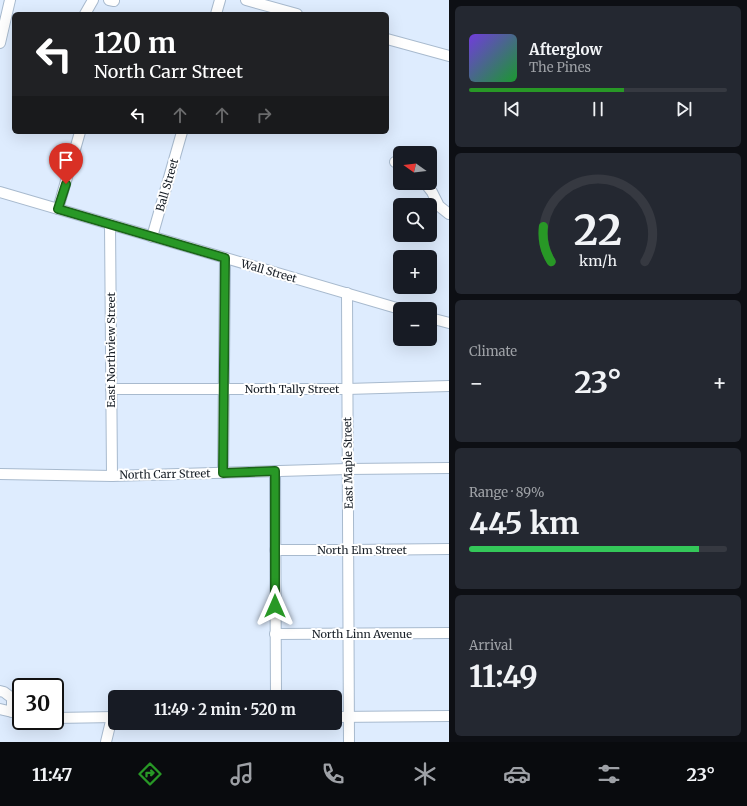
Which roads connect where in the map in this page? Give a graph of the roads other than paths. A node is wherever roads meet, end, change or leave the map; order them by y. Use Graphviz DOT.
graph roads {
  1 [pos="92,0"];
  2 [pos="109,0"];
  3 [pos="114,0"];
  4 [pos="220,0"];
  5 [pos="246,0"];
  6 [pos="6,6"];
  7 [pos="86,12"];
  8 [pos="217,12"];
  9 [pos="290,12"];
  10 [pos="389,40"];
  11 [pos="0,43"];
  12 [pos="449,56"];
  13 [pos="79,134"];
  14 [pos="181,134"];
  15 [pos="430,190"];
  16 [pos="0,192"];
  17 [pos="58,209"];
  18 [pos="449,214"];
  19 [pos="110,224"];
  20 [pos="152,237"];
  21 [pos="225,258"];
  22 [pos="347,293"];
  23 [pos="393,307"];
  24 [pos="437,320"];
  25 [pos="449,323"];
  26 [pos="449,386"];
  27 [pos="111,389"];
  28 [pos="224,389"];
  29 [pos="347,389"];
  30 [pos="449,468"];
  31 [pos="348,469"];
  32 [pos="275,471"];
  33 [pos="223,473"];
  34 [pos="0,474"];
  35 [pos="112,476"];
  36 [pos="449,549"];
  37 [pos="275,550"];
  38 [pos="349,550"];
  39 [pos="449,633"];
  40 [pos="275,634"];
  41 [pos="349,634"];
  42 [pos="276,690"];
  43 [pos="0,691"];
  44 [pos="12,698"];
  45 [pos="0,709"];
  46 [pos="12,712"];
  47 [pos="449,716"];
  48 [pos="108,717"];
  49 [pos="342,717"];
  50 [pos="349,717"];
  51 [pos="64,718"];
  52 [pos="110,730"];
  53 [pos="106,742"];
  54 [pos="349,742"];
  1 -- 7 [label="street"];
  2 -- 3 [label="street"];
  4 -- 8 [label="street"];
  5 -- 9 [label="street"];
  6 -- 11 [label="street"];
  10 -- 12 [label="street"];
  13 -- 17 [label="street"];
  14 -- 20 [label="street, Ball Street"];
  15 -- 18 [label="street"];
  16 -- 17 [label="street, Wall Street"];
  17 -- 19 [label="street, Wall Street"];
  19 -- 20 [label="street, Wall Street"];
  19 -- 27 [label="street, East Northview Street"];
  20 -- 21 [label="street, Wall Street"];
  21 -- 22 [label="street, Wall Street"];
  21 -- 28 [label="street"];
  22 -- 23 [label="street, Wall Street"];
  22 -- 29 [label="street, East Maple Street"];
  24 -- 25 [label="street"];
  26 -- 29 [label="street, North Tally Street"];
  27 -- 28 [label="street, North Tally Street"];
  27 -- 35 [label="street, East Northview Street"];
  28 -- 29 [label="street, North Tally Street"];
  28 -- 33 [label="street"];
  29 -- 31 [label="street, East Maple Street"];
  30 -- 31 [label="street, North Carr Street"];
  31 -- 32 [label="street, North Carr Street"];
  31 -- 38 [label="street, East Maple Street"];
  32 -- 33 [label="street, North Carr Street"];
  32 -- 37 [label="street"];
  33 -- 35 [label="street, North Carr Street"];
  34 -- 35 [label="street, North Carr Street"];
  36 -- 38 [label="street, North Elm Street"];
  37 -- 38 [label="street, North Elm Street"];
  37 -- 40 [label="street"];
  38 -- 41 [label="street, East Maple Street"];
  39 -- 41 [label="street, North Linn Avenue"];
  40 -- 41 [label="street, North Linn Avenue"];
  40 -- 42 [label="street"];
  41 -- 50 [label="street, East Maple Street"];
  43 -- 44 [label="street"];
  45 -- 46 [label="street"];
  47 -- 50 [label="street"];
  48 -- 51 [label="street"];
  49 -- 50 [label="street"];
  50 -- 54 [label="street, East Maple Street"];
  52 -- 53 [label="street"];
}
